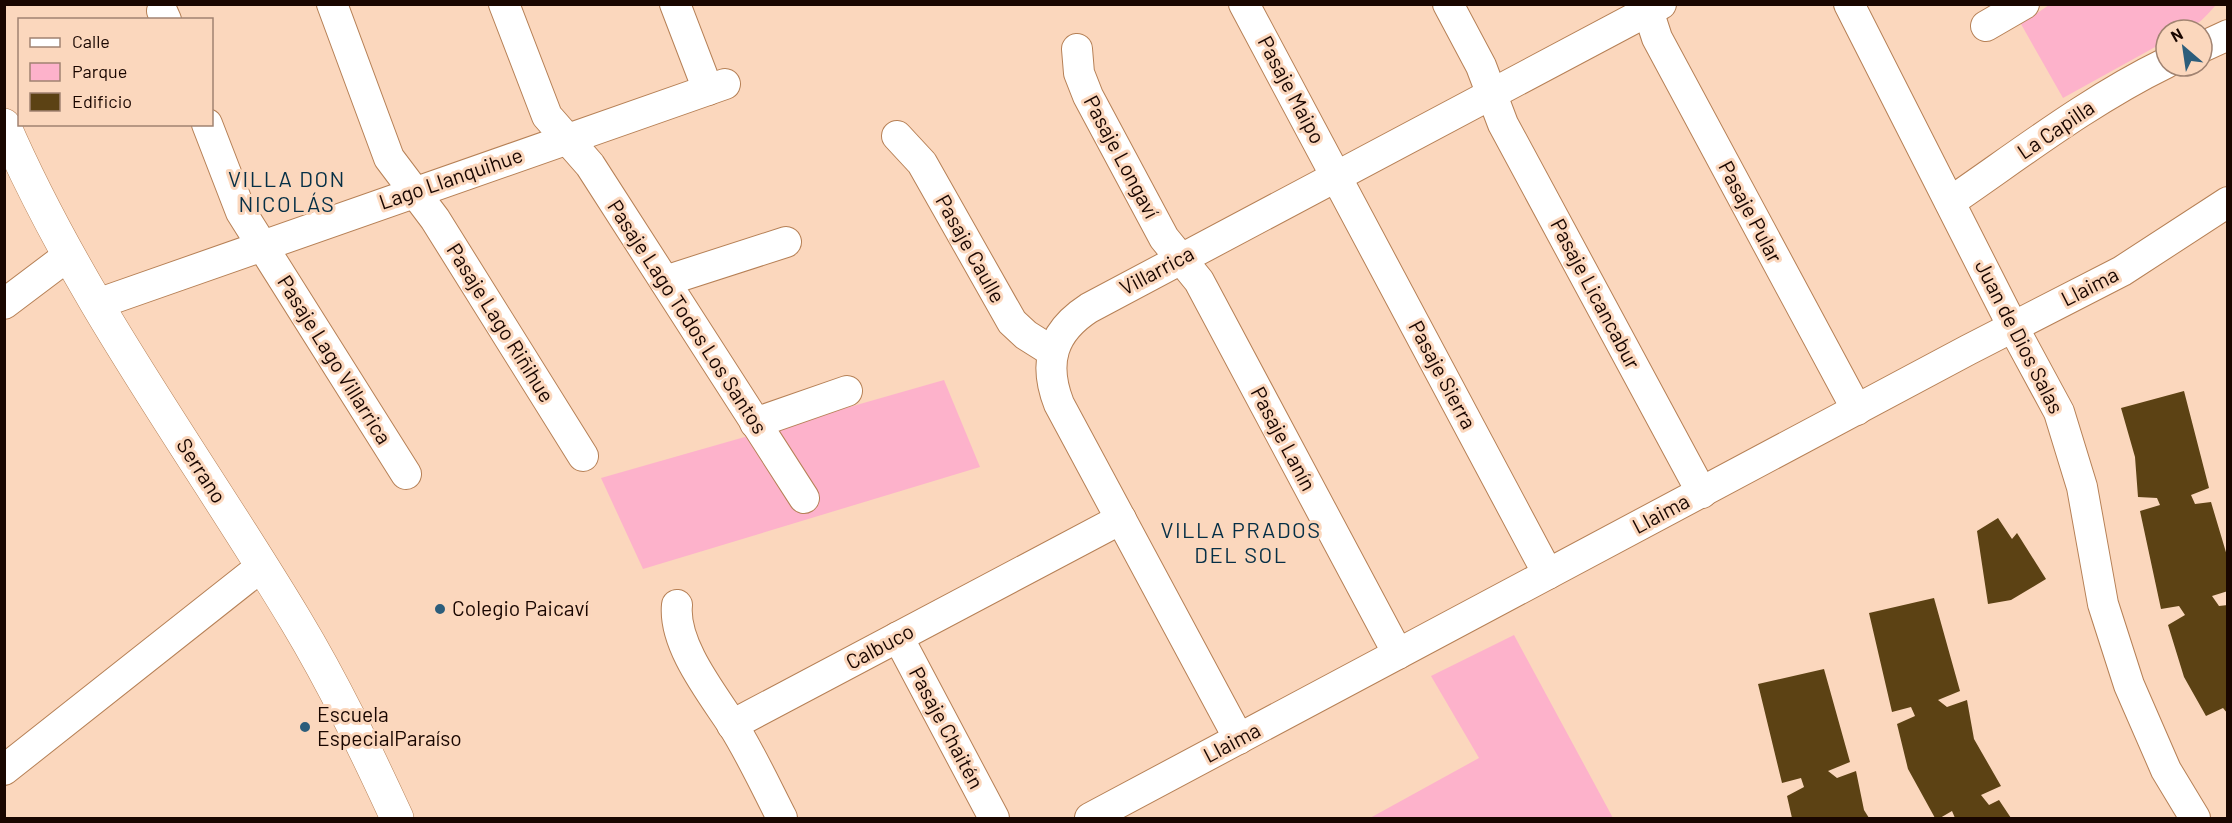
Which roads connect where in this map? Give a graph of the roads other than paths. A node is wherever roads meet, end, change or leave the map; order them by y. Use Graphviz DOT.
graph roads {
  1 [pos="332,4"];
  2 [pos="504,4"];
  3 [pos="675,4"];
  4 [pos="1244,4"];
  5 [pos="1448,4"];
  6 [pos="1849,4"];
  7 [pos="2024,4"];
  8 [pos="1652,7"];
  9 [pos="1986,26"];
  10 [pos="2228,35"];
  11 [pos="2214,41"];
  12 [pos="1077,49"];
  13 [pos="2154,69"];
  14 [pos="1492,94"];
  15 [pos="4,125"];
  16 [pos="208,126"];
  17 [pos="897,136"];
  18 [pos="567,138"];
  19 [pos="1336,176"];
  20 [pos="415,192"];
  21 [pos="1950,202"];
  22 [pos="2228,202"];
  23 [pos="786,242"];
  24 [pos="262,246"];
  25 [pos="69,255"];
  26 [pos="1181,259"];
  27 [pos="665,281"];
  28 [pos="4,304"];
  29 [pos="97,304"];
  30 [pos="2013,327"];
  31 [pos="1053,352"];
  32 [pos="847,391"];
  33 [pos="1857,410"];
  34 [pos="755,423"];
  35 [pos="582,456"];
  36 [pos="406,474"];
  37 [pos="1702,493"];
  38 [pos="804,498"];
  39 [pos="1121,519"];
  40 [pos="262,566"];
  41 [pos="1548,574"];
  42 [pos="677,605"];
  43 [pos="898,637"];
  44 [pos="1398,654"];
  45 [pos="732,725"];
  46 [pos="1239,739"];
  47 [pos="4,770"];
  48 [pos="397,819"];
  49 [pos="782,819"];
  50 [pos="994,819"];
  51 [pos="1090,819"];
  52 [pos="2195,819"];
  1 -- 20 [label="street, Pasaje Lago Riñihue"];
  2 -- 18 [label="street, Pasaje Lago Todos Los Santos"];
  3 -- 18 [label="street, Lago Llanquihue"];
  4 -- 19 [label="street, Pasaje Maipo"];
  5 -- 14 [label="street, Pasaje Licancabur"];
  6 -- 21 [label="street, Juan de Dios Salas"];
  7 -- 9 [label="street"];
  8 -- 14 [label="street, Villarrica"];
  8 -- 33 [label="street, Pasaje Pular"];
  10 -- 11 [label="street"];
  12 -- 26 [label="street, Pasaje Longaví"];
  13 -- 21 [label="street, La Capilla"];
  14 -- 19 [label="street, Villarrica"];
  14 -- 37 [label="street, Pasaje Licancabur"];
  15 -- 25 [label="street, Serrano"];
  16 -- 24 [label="street, Pasaje Lago Villarrica"];
  17 -- 31 [label="street, Pasaje Caulle"];
  18 -- 20 [label="street, Lago Llanquihue"];
  18 -- 27 [label="street, Pasaje Lago Todos Los Santos"];
  19 -- 26 [label="street, Villarrica"];
  19 -- 41 [label="street, Pasaje Sierra"];
  20 -- 24 [label="street, Lago Llanquihue"];
  20 -- 35 [label="street, Pasaje Lago Riñihue"];
  21 -- 30 [label="street, Juan de Dios Salas"];
  22 -- 30 [label="street, Llaima"];
  23 -- 27 [label="street"];
  24 -- 29 [label="street, Lago Llanquihue"];
  24 -- 36 [label="street, Pasaje Lago Villarrica"];
  25 -- 28 [label="street"];
  25 -- 29 [label="street, Serrano"];
  26 -- 31 [label="street, Villarrica"];
  26 -- 44 [label="street, Pasaje Lanín"];
  27 -- 34 [label="street, Pasaje Lago Todos Los Santos"];
  29 -- 40 [label="street, Serrano"];
  30 -- 33 [label="street, Llaima"];
  30 -- 52 [label="street, Juan de Dios Salas"];
  31 -- 39 [label="street, Villarrica"];
  32 -- 34 [label="street"];
  33 -- 37 [label="street, Llaima"];
  34 -- 38 [label="street, Pasaje Lago Todos Los Santos"];
  37 -- 41 [label="street, Llaima"];
  39 -- 43 [label="street, Calbuco"];
  39 -- 46 [label="street, Villarrica"];
  40 -- 47 [label="street"];
  40 -- 48 [label="street, Serrano"];
  41 -- 44 [label="street, Llaima"];
  42 -- 45 [label="street"];
  43 -- 45 [label="street, Calbuco"];
  43 -- 50 [label="street, Pasaje Chaitén"];
  44 -- 46 [label="street, Llaima"];
  45 -- 49 [label="street"];
  46 -- 51 [label="street, Llaima"];
}
